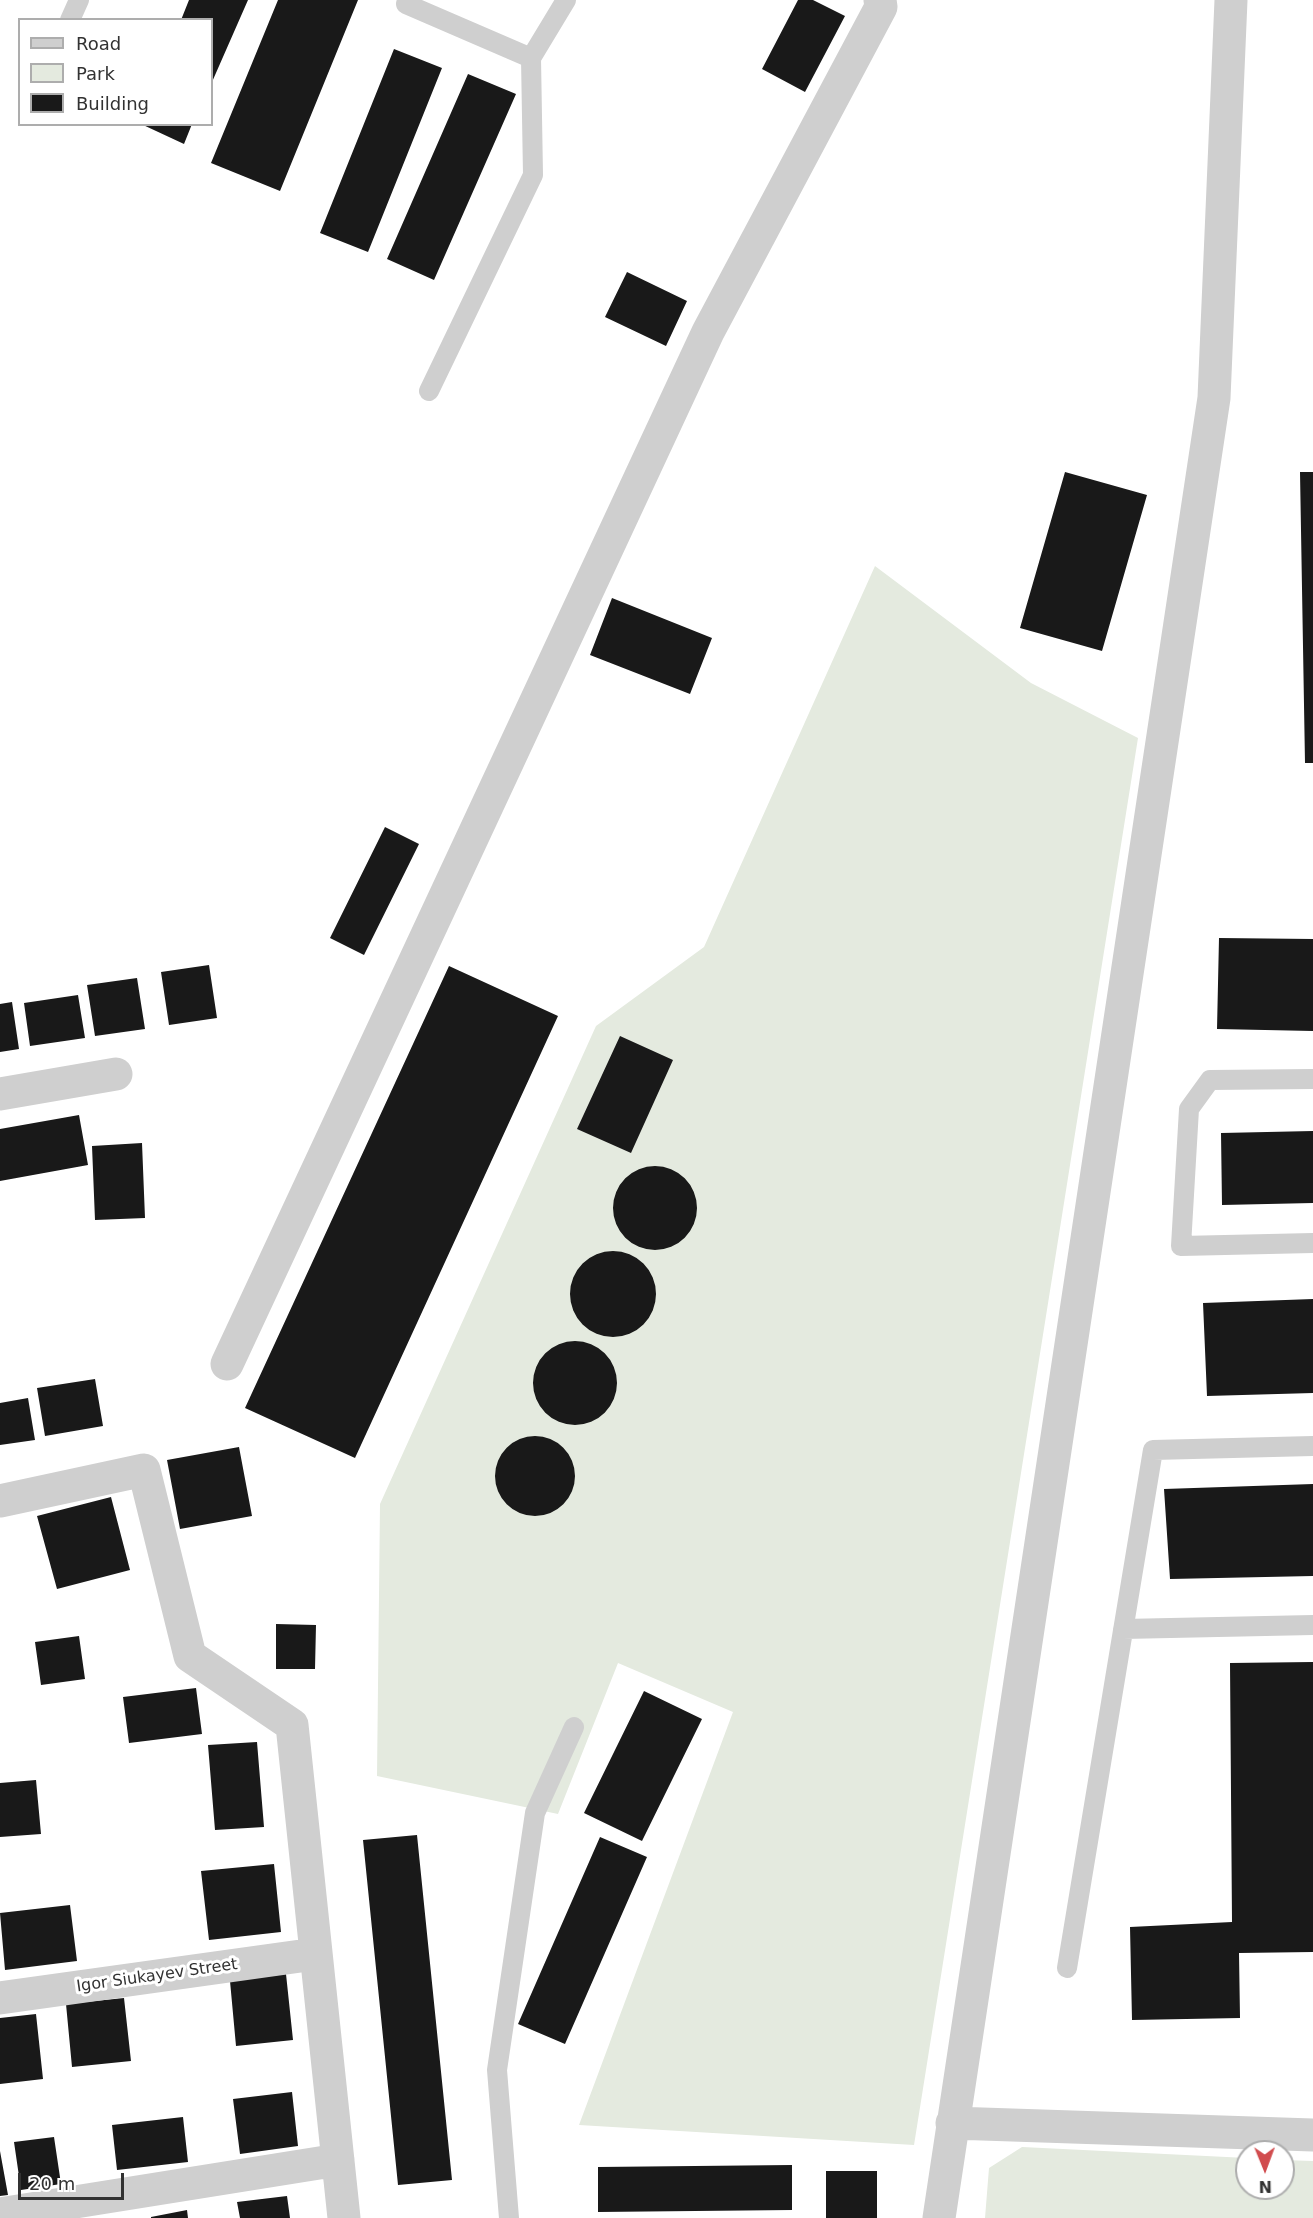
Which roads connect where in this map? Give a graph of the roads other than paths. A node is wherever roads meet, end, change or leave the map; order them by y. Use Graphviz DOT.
graph roads {
  1 [pos="79,0"];
  2 [pos="407,0"];
  3 [pos="566,0"];
  4 [pos="880,0"];
  5 [pos="1231,0"];
  6 [pos="71,18"];
  7 [pos="531,58"];
  8 [pos="429,391"];
  9 [pos="116,1074"];
  10 [pos="1313,1079"];
  11 [pos="0,1094"];
  12 [pos="1313,1244"];
  13 [pos="227,1365"];
  14 [pos="1313,1446"];
  15 [pos="0,1501"];
  16 [pos="1313,1625"];
  17 [pos="1123,1629"];
  18 [pos="574,1727"];
  19 [pos="315,1954"];
  20 [pos="1067,1968"];
  21 [pos="0,1998"];
  22 [pos="952,2123"];
  23 [pos="1313,2135"];
  24 [pos="338,2160"];
  25 [pos="0,2214"];
  26 [pos="344,2218"];
  27 [pos="509,2218"];
  28 [pos="939,2218"];
  1 -- 6 [label="lane"];
  2 -- 7 [label="lane"];
  3 -- 7 [label="lane"];
  4 -- 13 [label="street"];
  5 -- 22 [label="street"];
  7 -- 8 [label="lane"];
  9 -- 11 [label="street"];
  10 -- 12 [label="lane"];
  14 -- 17 [label="lane"];
  15 -- 19 [label="street"];
  16 -- 17 [label="lane"];
  17 -- 20 [label="lane"];
  18 -- 27 [label="lane"];
  19 -- 21 [label="street, Igor Siukayev Street"];
  19 -- 24 [label="street"];
  22 -- 23 [label="street"];
  22 -- 28 [label="street"];
  24 -- 25 [label="street"];
  24 -- 26 [label="street"];
}
